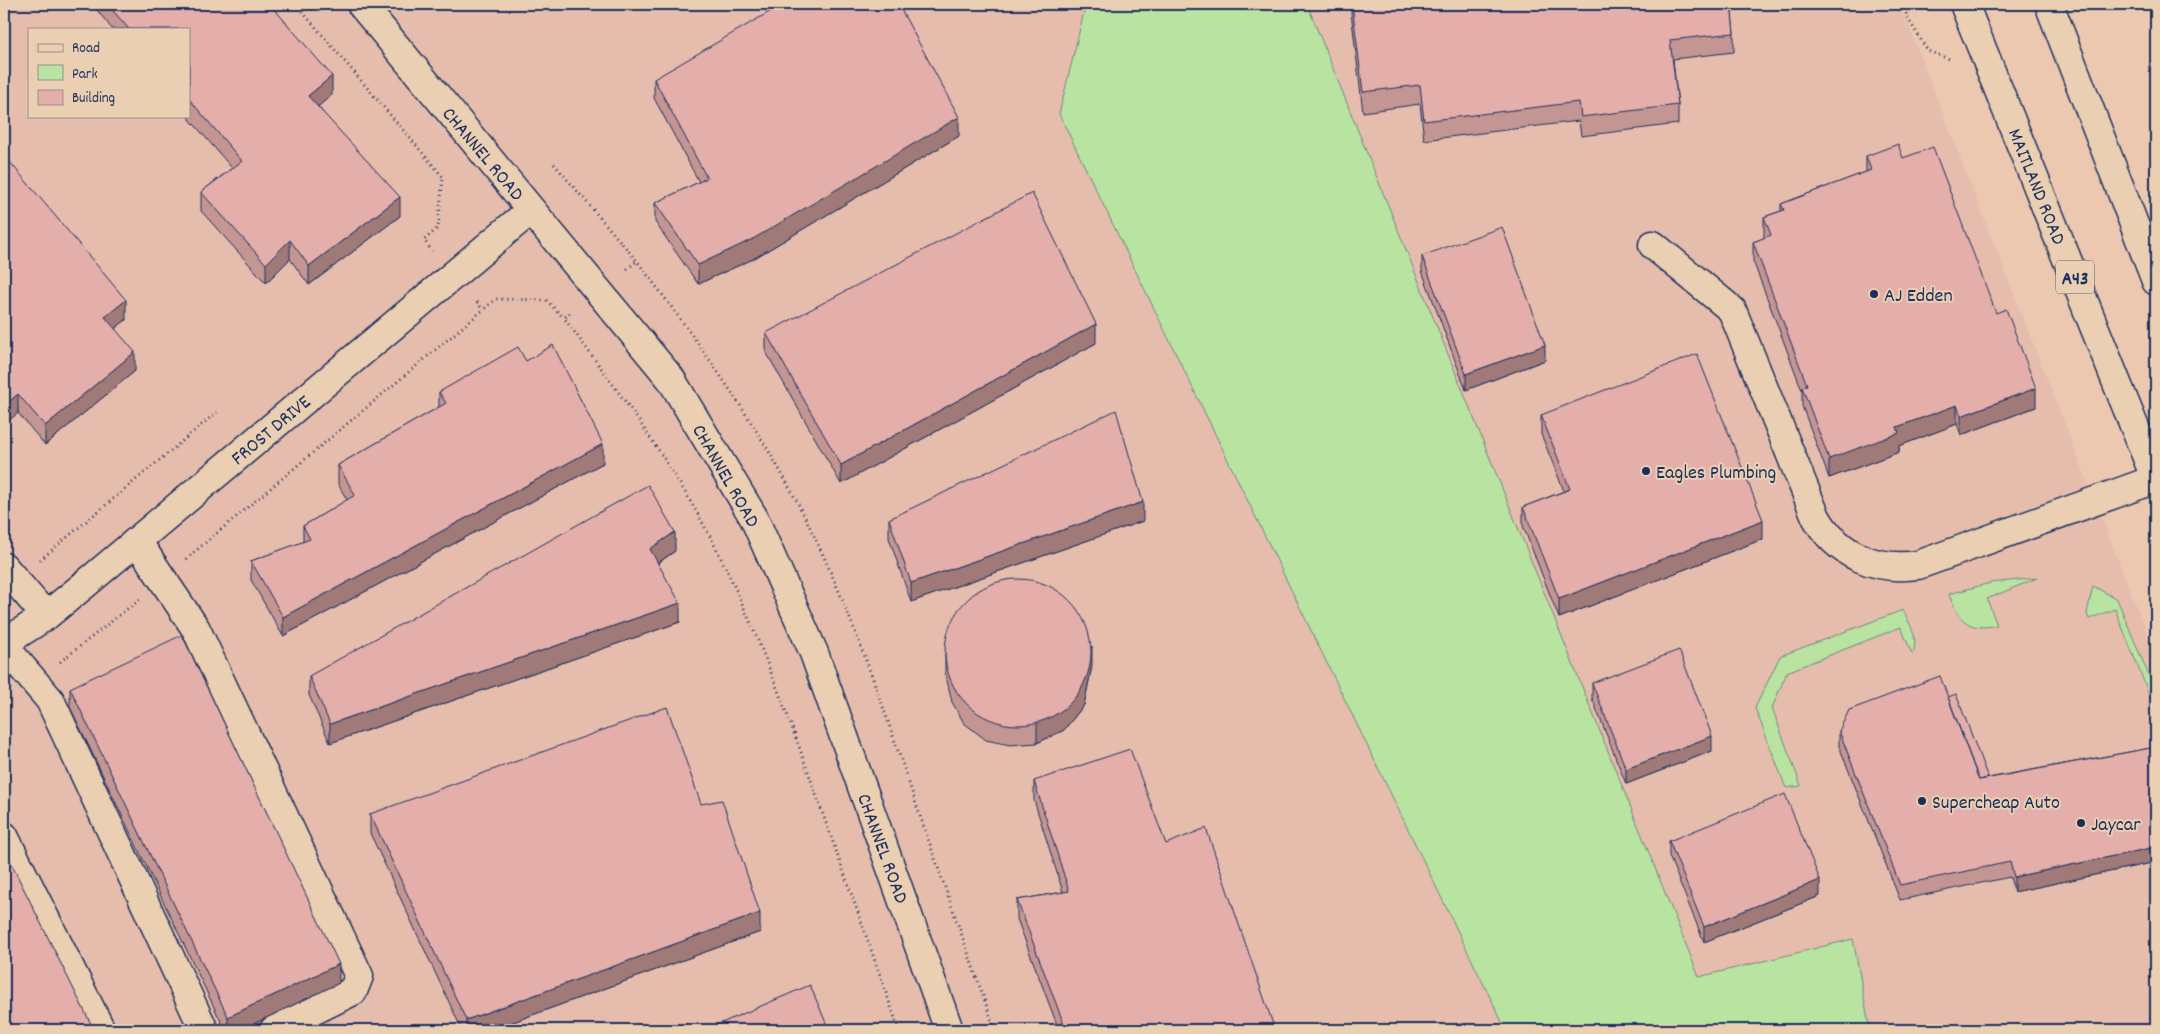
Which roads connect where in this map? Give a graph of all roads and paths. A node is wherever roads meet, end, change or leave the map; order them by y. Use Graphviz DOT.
graph roads {
  1 [pos="296,4"];
  2 [pos="361,4"];
  3 [pos="1902,4"];
  4 [pos="1946,4"];
  5 [pos="1964,4"];
  6 [pos="2049,4"];
  7 [pos="1992,76"];
  8 [pos="554,164"];
  9 [pos="531,210"];
  10 [pos="1653,245"];
  11 [pos="432,251"];
  12 [pos="636,260"];
  13 [pos="2156,281"];
  14 [pos="477,302"];
  15 [pos="483,310"];
  16 [pos="570,313"];
  17 [pos="564,318"];
  18 [pos="217,412"];
  19 [pos="2156,479"];
  20 [pos="137,541"];
  21 [pos="9,573"];
  22 [pos="162,579"];
  23 [pos="46,616"];
  24 [pos="4,645"];
  25 [pos="33,680"];
  26 [pos="4,836"];
  27 [pos="101,1030"];
  28 [pos="204,1030"];
  29 [pos="274,1030"];
  30 [pos="899,1030"];
  31 [pos="949,1030"];
  1 -- 11 [label="path"];
  2 -- 9 [label="main road, CHANNEL ROAD"];
  3 -- 7 [label="path"];
  4 -- 7 [label="main road, A43"];
  5 -- 7 [label="main road, MAITLAND ROAD / A43"];
  6 -- 13 [label="main road"];
  7 -- 19 [label="main road, MAITLAND ROAD / A43"];
  8 -- 12 [label="path"];
  9 -- 20 [label="main road, FROST DRIVE"];
  9 -- 31 [label="main road, CHANNEL ROAD"];
  10 -- 19 [label="main road"];
  14 -- 15 [label="path"];
  15 -- 17 [label="path"];
  15 -- 22 [label="path"];
  16 -- 17 [label="path"];
  17 -- 30 [label="path"];
  18 -- 21 [label="path"];
  20 -- 22 [label="main road"];
  20 -- 23 [label="main road, FROST DRIVE"];
  21 -- 23 [label="main road"];
  22 -- 25 [label="path"];
  22 -- 29 [label="main road"];
  23 -- 24 [label="main road, FROST DRIVE"];
  24 -- 25 [label="main road"];
  25 -- 28 [label="main road"];
  26 -- 27 [label="main road"];
}
